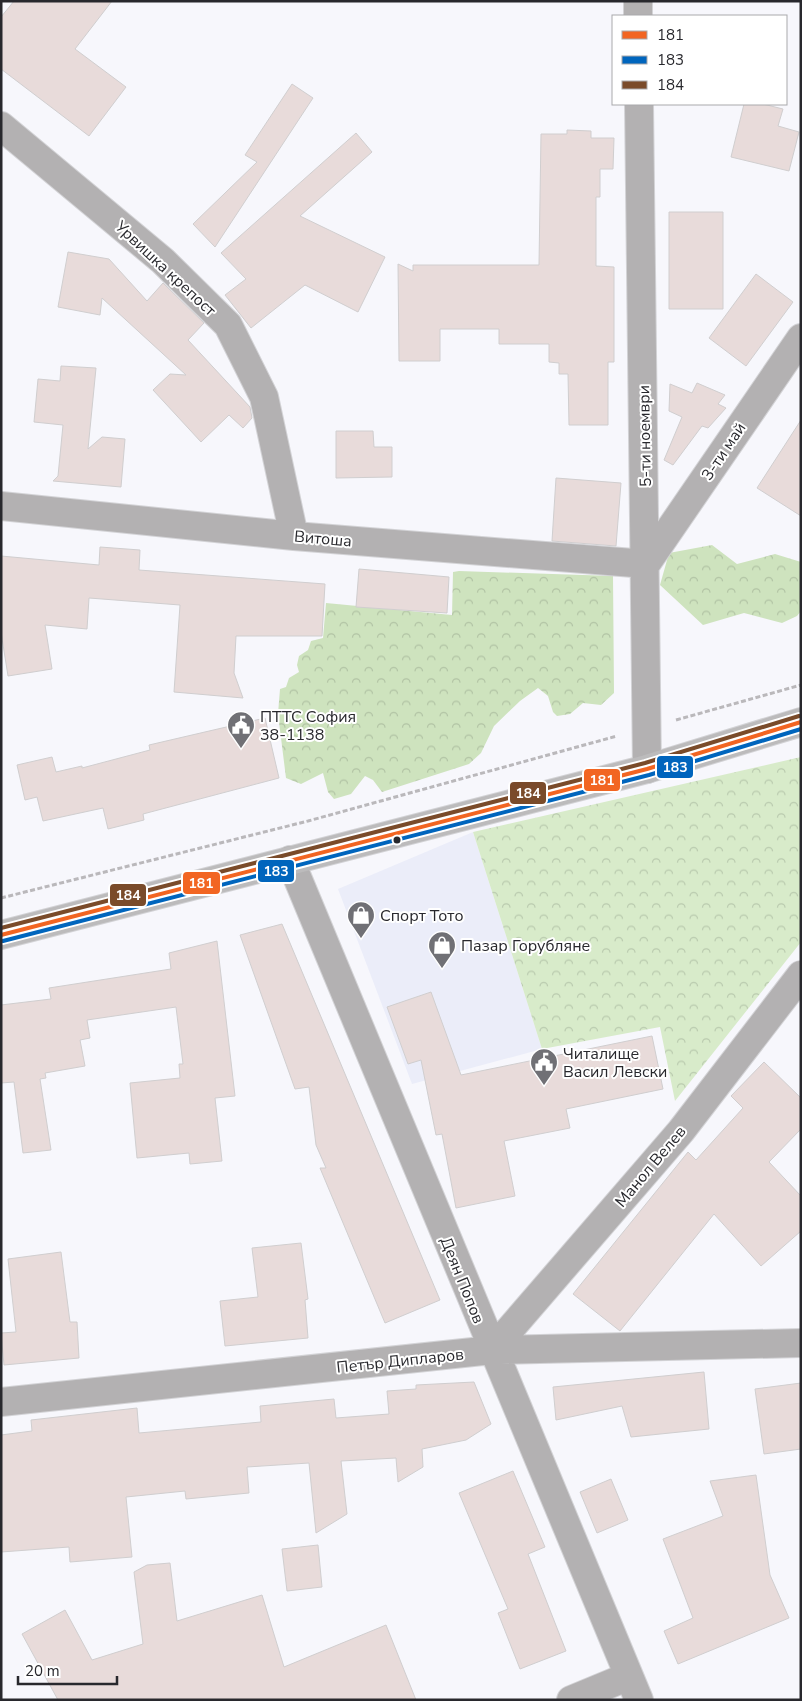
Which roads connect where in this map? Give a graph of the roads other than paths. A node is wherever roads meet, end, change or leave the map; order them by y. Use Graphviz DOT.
graph roads {
  1 [pos="638,1"];
  2 [pos="638,15"];
  3 [pos="639,105"];
  4 [pos="1,126"];
  5 [pos="801,338"];
  6 [pos="1,506"];
  7 [pos="294,536"];
  8 [pos="646,564"];
  9 [pos="801,722"];
  10 [pos="648,768"];
  11 [pos="290,860"];
  12 [pos="1,935"];
  13 [pos="801,975"];
  14 [pos="801,1343"];
  15 [pos="492,1350"];
  16 [pos="1,1402"];
  17 [pos="634,1688"];
  18 [pos="571,1700"];
  1 -- 2 [label="street"];
  3 -- 8 [label="street, 5-ти ноември"];
  4 -- 7 [label="street, Урвишка крепост"];
  5 -- 8 [label="street, 3-ти май"];
  6 -- 7 [label="street, Витоша"];
  7 -- 8 [label="street, Витоша"];
  8 -- 10 [label="street, 5-ти ноември"];
  9 -- 10 [label="main road"];
  10 -- 11 [label="main road"];
  11 -- 12 [label="main road"];
  11 -- 15 [label="street, Деян Попов"];
  13 -- 15 [label="street, Манол Велев"];
  14 -- 15 [label="street, Петър Дипларов"];
  15 -- 16 [label="street, Петър Дипларов"];
  15 -- 17 [label="street, Деян Попов"];
  17 -- 18 [label="street"];
}
